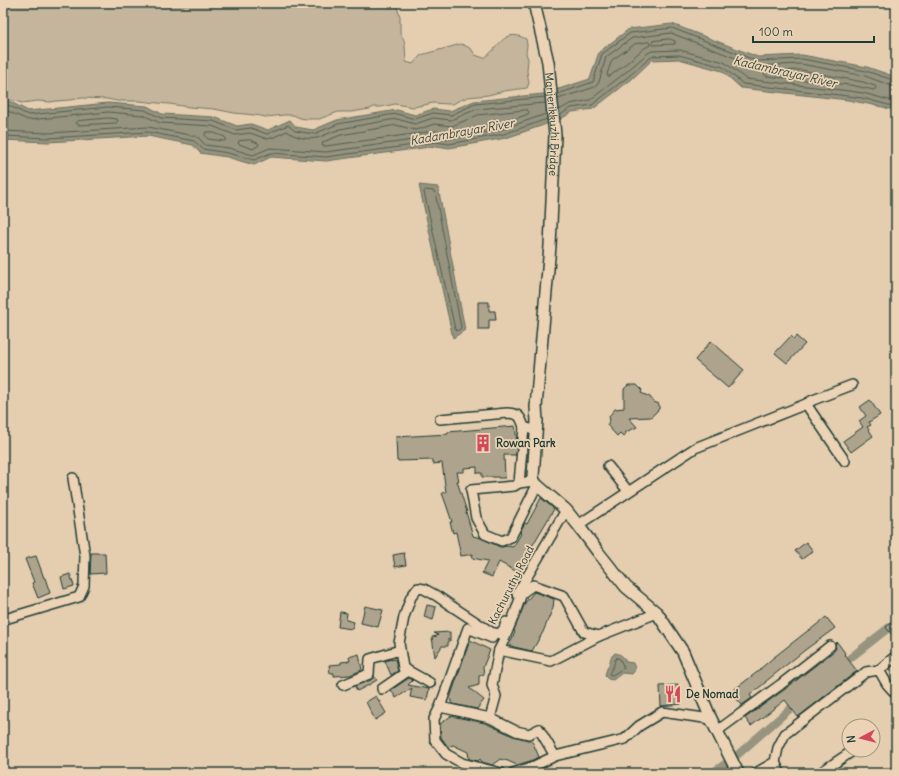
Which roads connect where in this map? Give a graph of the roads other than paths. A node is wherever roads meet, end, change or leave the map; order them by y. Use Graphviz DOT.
graph roads {
  1 [pos="534,3"];
  2 [pos="852,385"];
  3 [pos="806,404"];
  4 [pos="440,419"];
  5 [pos="524,427"];
  6 [pos="536,431"];
  7 [pos="845,461"];
  8 [pos="608,466"];
  9 [pos="73,478"];
  10 [pos="519,483"];
  11 [pos="535,483"];
  12 [pos="628,491"];
  13 [pos="566,510"];
  14 [pos="578,524"];
  15 [pos="656,613"];
  16 [pos="3,619"];
  17 [pos="599,636"];
  18 [pos="501,646"];
  19 [pos="830,646"];
  20 [pos="400,650"];
  21 [pos="896,656"];
  22 [pos="879,670"];
  23 [pos="408,671"];
  24 [pos="430,683"];
  25 [pos="343,685"];
  26 [pos="382,689"];
  27 [pos="896,694"];
  28 [pos="440,707"];
  29 [pos="490,718"];
  30 [pos="710,719"];
  31 [pos="717,731"];
  32 [pos="555,756"];
  33 [pos="842,758"];
  34 [pos="775,762"];
  35 [pos="734,765"];
  36 [pos="501,773"];
  37 [pos="513,773"];
  38 [pos="756,773"];
  39 [pos="780,773"];
  40 [pos="820,773"];
  1 -- 6 [label="main road, Manjerikkuzhi Bridge"];
  2 -- 3 [label="street"];
  3 -- 7 [label="street"];
  3 -- 12 [label="street"];
  4 -- 5 [label="street"];
  5 -- 6 [label="street"];
  5 -- 10 [label="street"];
  6 -- 11 [label="main road, Manjerikkuzhi Bridge"];
  8 -- 12 [label="street"];
  9 -- 16 [label="street"];
  10 -- 11 [label="street"];
  10 -- 11 [label="street"];
  11 -- 13 [label="main road"];
  12 -- 14 [label="street"];
  13 -- 14 [label="main road"];
  13 -- 20 [label="street, Kachuruthy Road"];
  14 -- 15 [label="main road"];
  15 -- 17 [label="street"];
  15 -- 30 [label="main road"];
  17 -- 18 [label="street"];
  17 -- 18 [label="street"];
  18 -- 28 [label="street"];
  18 -- 29 [label="street"];
  19 -- 31 [label="street"];
  20 -- 23 [label="street, Kachuruthy Road"];
  20 -- 25 [label="street"];
  21 -- 22 [label="street"];
  22 -- 27 [label="street"];
  22 -- 34 [label="street"];
  23 -- 24 [label="street"];
  23 -- 26 [label="street"];
  28 -- 29 [label="street"];
  28 -- 36 [label="street"];
  29 -- 32 [label="street"];
  30 -- 31 [label="main road"];
  30 -- 32 [label="street"];
  31 -- 35 [label="main road"];
  32 -- 37 [label="street"];
  33 -- 40 [label="street"];
  34 -- 38 [label="street"];
  34 -- 39 [label="street"];
}
